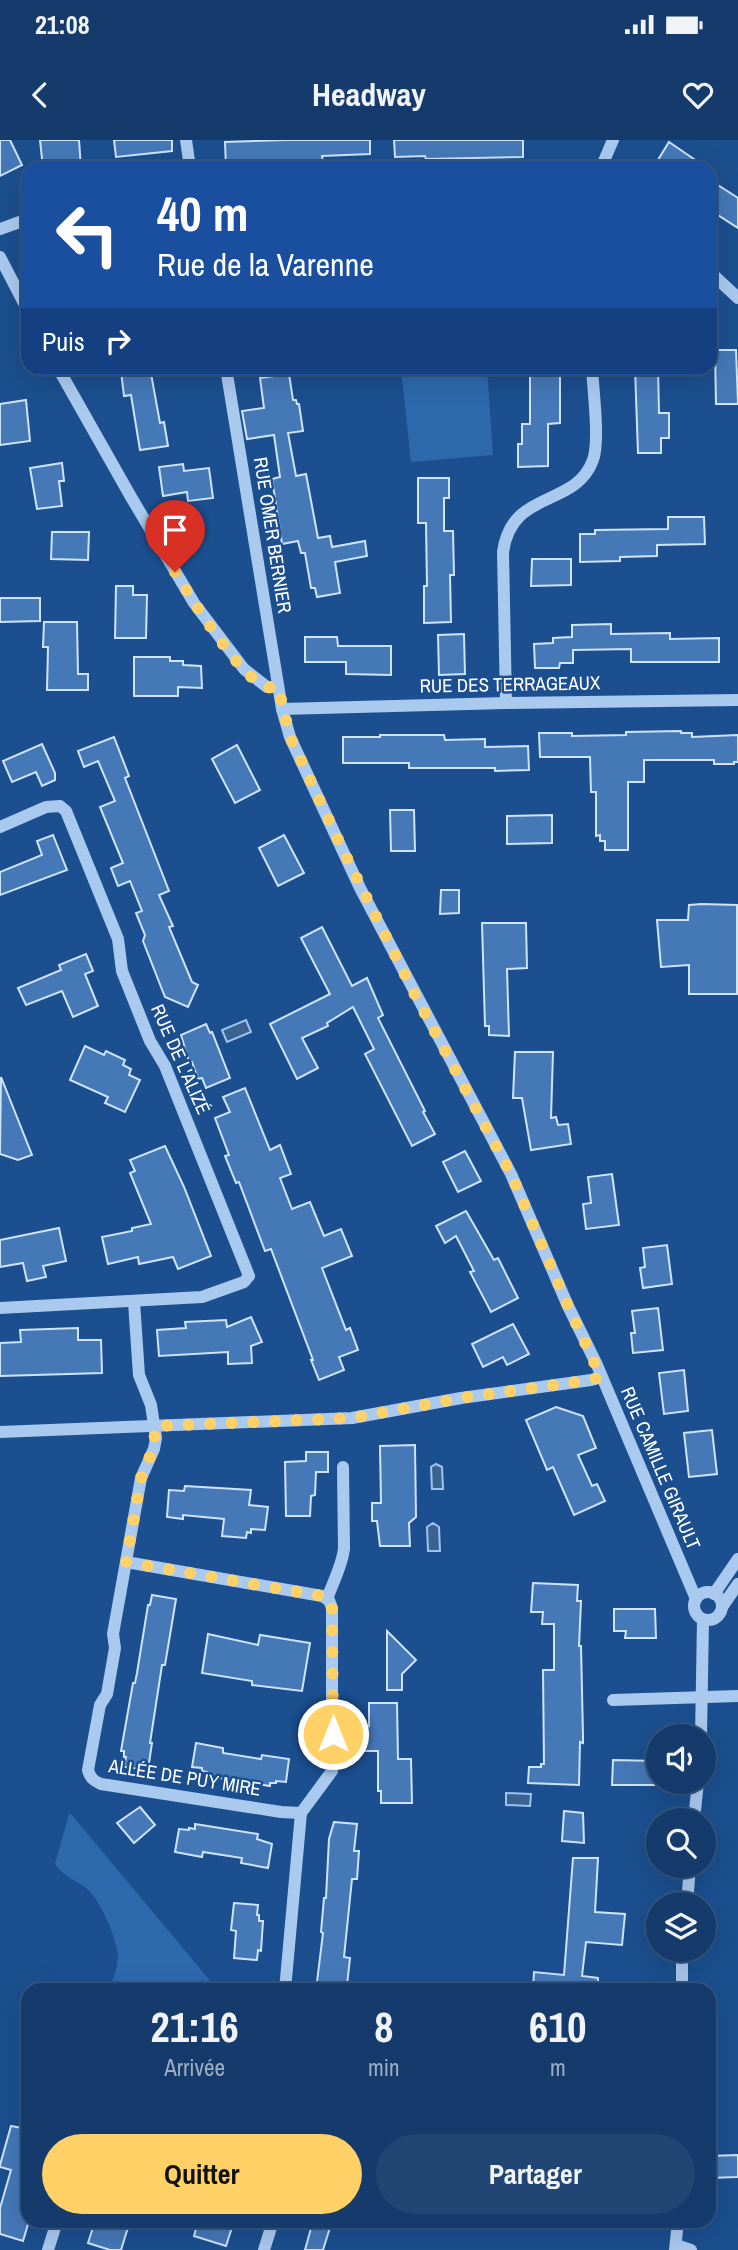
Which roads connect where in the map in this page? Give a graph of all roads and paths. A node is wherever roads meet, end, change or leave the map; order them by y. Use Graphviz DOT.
graph roads {
  1 [pos="186,140"];
  2 [pos="613,140"];
  3 [pos="189,161"];
  4 [pos="604,161"];
  5 [pos="21,222"];
  6 [pos="0,229"];
  7 [pos="0,257"];
  8 [pos="717,278"];
  9 [pos="21,298"];
  10 [pos="738,298"];
  11 [pos="62,375"];
  12 [pos="227,375"];
  13 [pos="592,375"];
  14 [pos="278,687"];
  15 [pos="738,700"];
  16 [pos="506,703"];
  17 [pos="282,709"];
  18 [pos="0,827"];
  19 [pos="134,1302"];
  20 [pos="0,1308"];
  21 [pos="601,1377"];
  22 [pos="156,1426"];
  23 [pos="0,1432"];
  24 [pos="343,1467"];
  25 [pos="738,1559"];
  26 [pos="126,1562"];
  27 [pos="738,1584"];
  28 [pos="714,1594"];
  29 [pos="327,1599"];
  30 [pos="696,1599"];
  31 [pos="722,1606"];
  32 [pos="703,1619"];
  33 [pos="738,1696"];
  34 [pos="704,1697"];
  35 [pos="613,1700"];
  36 [pos="702,1724"];
  37 [pos="300,1813"];
  38 [pos="682,1962"];
  39 [pos="286,1983"];
  40 [pos="682,1983"];
  41 [pos="55,2228"];
  42 [pos="271,2228"];
  43 [pos="677,2228"];
  44 [pos="675,2248"];
  45 [pos="48,2250"];
  46 [pos="264,2250"];
  47 [pos="691,2250"];
  1 -- 3 [label="street"];
  2 -- 4 [label="street"];
  5 -- 6 [label="street"];
  7 -- 9 [label="street"];
  8 -- 10 [label="street"];
  11 -- 14 [label="street"];
  12 -- 14 [label="street, RUE OMER BERNIER"];
  13 -- 16 [label="street"];
  14 -- 17 [label="street, RUE OMER BERNIER"];
  15 -- 16 [label="street, RUE DES TERRAGEAUX"];
  16 -- 17 [label="street, RUE DES TERRAGEAUX"];
  17 -- 21 [label="street, RUE CAMILLE GIRAULT"];
  18 -- 19 [label="street, RUE DE L'ALIZÉ"];
  19 -- 20 [label="street, RUE DE L'ALIZÉ"];
  19 -- 22 [label="street"];
  21 -- 22 [label="street"];
  21 -- 30 [label="street, RUE CAMILLE GIRAULT"];
  22 -- 23 [label="street"];
  22 -- 26 [label="street, ALLÉE DE PUY MIRE"];
  24 -- 29 [label="street"];
  25 -- 28 [label="street"];
  26 -- 29 [label="street"];
  26 -- 37 [label="street, ALLÉE DE PUY MIRE"];
  27 -- 31 [label="street"];
  28 -- 30 [label="street"];
  28 -- 31 [label="street"];
  29 -- 37 [label="street"];
  30 -- 32 [label="street, RUE CAMILLE GIRAULT"];
  31 -- 32 [label="street"];
  32 -- 34 [label="street, RUE CAMILLE GIRAULT"];
  33 -- 34 [label="street"];
  34 -- 35 [label="street"];
  34 -- 36 [label="street, RUE CAMILLE GIRAULT"];
  37 -- 39 [label="street"];
  38 -- 40 [label="street"];
  41 -- 45 [label="street"];
  42 -- 46 [label="street"];
  43 -- 44 [label="street"];
  44 -- 47 [label="street"];
}
